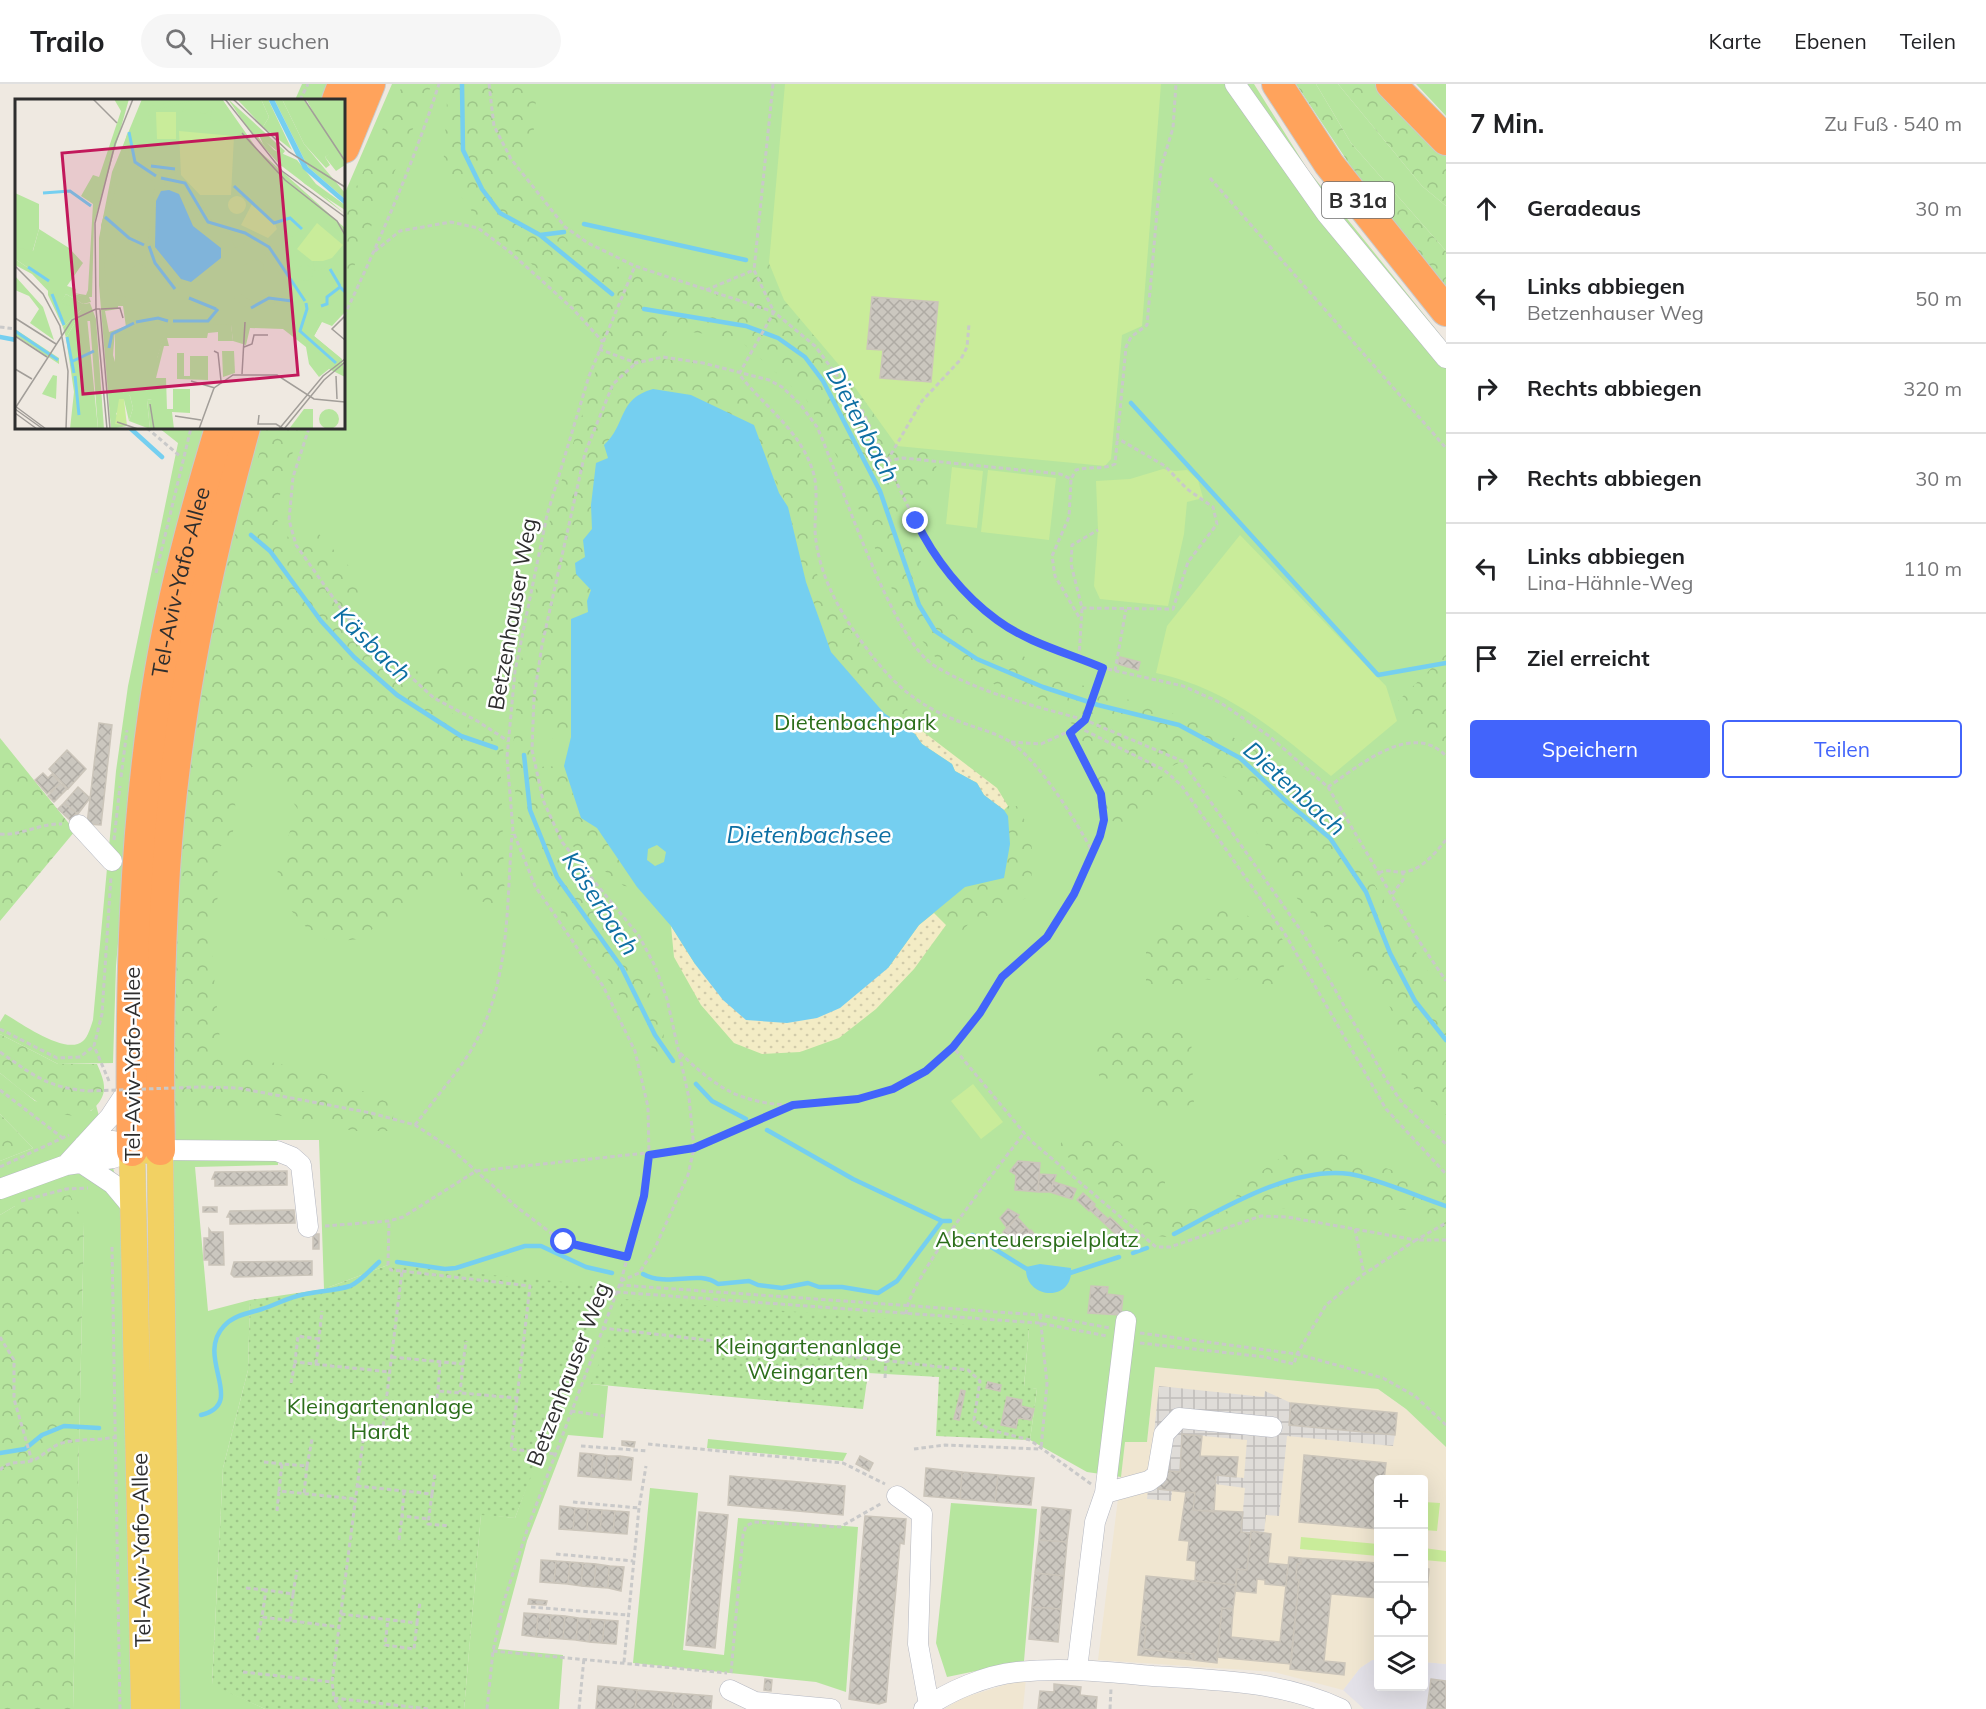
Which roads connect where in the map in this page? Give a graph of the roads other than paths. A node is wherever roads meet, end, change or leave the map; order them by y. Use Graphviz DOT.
graph roads {
  1 [pos="343,84"];
  2 [pos="370,84"];
  3 [pos="1235,84"];
  4 [pos="1277,84"];
  5 [pos="1391,84"];
  6 [pos="337,99"];
  7 [pos="1446,140"];
  8 [pos="345,146"];
  9 [pos="1446,310"];
  10 [pos="1446,358"];
  11 [pos="220,429"];
  12 [pos="245,429"];
  13 [pos="79,825"];
  14 [pos="112,861"];
  15 [pos="131,1085"];
  16 [pos="146,1151"];
  17 [pos="77,1157"];
  18 [pos="0,1189"];
  19 [pos="133,1209"];
  20 [pos="308,1227"];
  21 [pos="1124,1330"];
  22 [pos="1272,1427"];
  23 [pos="1105,1493"];
  24 [pos="897,1496"];
  25 [pos="1077,1669"];
  26 [pos="731,1682"];
  27 [pos="927,1707"];
  28 [pos="1339,1708"];
  29 [pos="144,1709"];
  30 [pos="166,1709"];
  31 [pos="831,1709"];
  1 -- 6 [label="highway"];
  2 -- 8 [label="highway"];
  3 -- 10 [label="street"];
  4 -- 9 [label="highway, B 31a"];
  5 -- 7 [label="highway"];
  11 -- 15 [label="highway, Tel-Aviv-Yafo-Allee"];
  12 -- 16 [label="highway, Tel-Aviv-Yafo-Allee"];
  13 -- 14 [label="street"];
  15 -- 16 [label="highway, Tel-Aviv-Yafo-Allee"];
  15 -- 17 [label="street"];
  16 -- 17 [label="street"];
  16 -- 19 [label="main road, Tel-Aviv-Yafo-Allee"];
  16 -- 20 [label="street, Tel-Aviv-Yafo-Allee"];
  16 -- 30 [label="main road, Tel-Aviv-Yafo-Allee"];
  17 -- 18 [label="street"];
  17 -- 19 [label="street"];
  19 -- 29 [label="main road, Tel-Aviv-Yafo-Allee"];
  21 -- 23 [label="street"];
  22 -- 23 [label="street"];
  23 -- 25 [label="street"];
  24 -- 27 [label="street"];
  25 -- 27 [label="street"];
  25 -- 28 [label="street"];
  26 -- 31 [label="street"];
}
